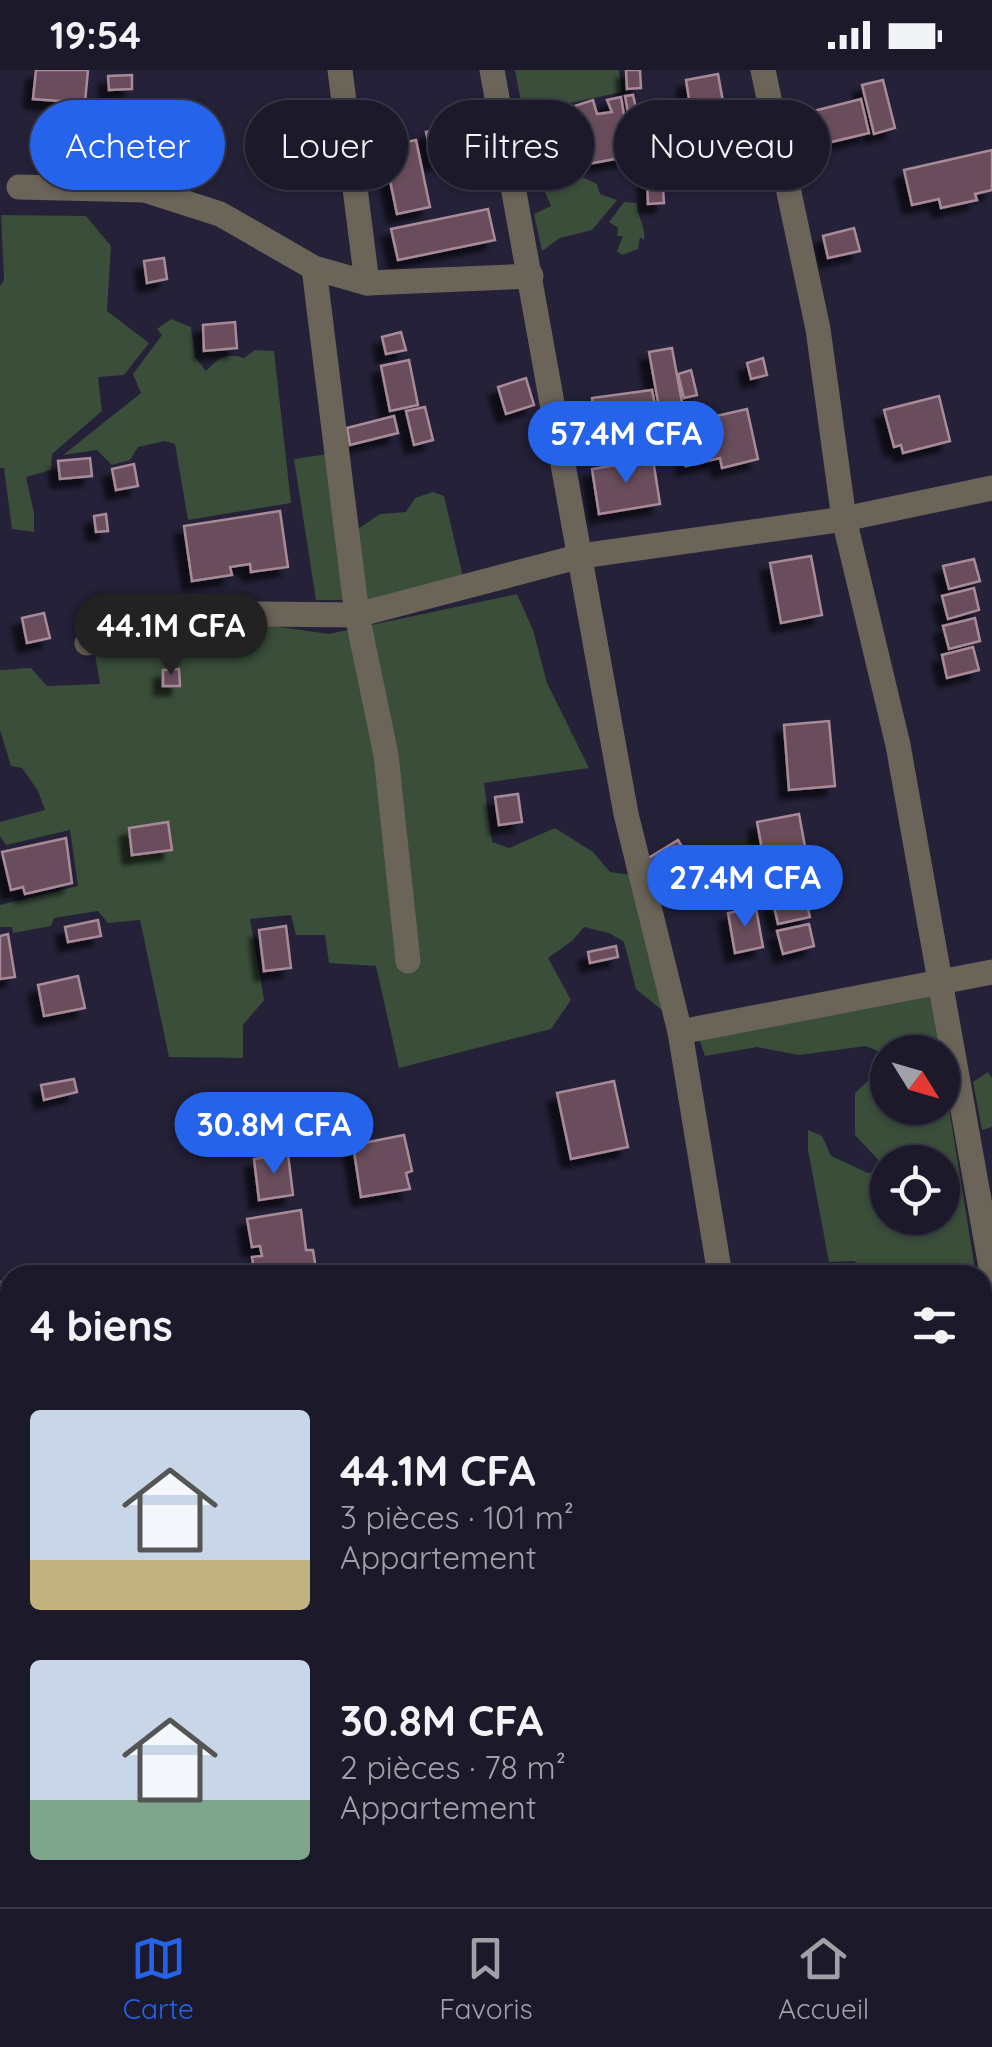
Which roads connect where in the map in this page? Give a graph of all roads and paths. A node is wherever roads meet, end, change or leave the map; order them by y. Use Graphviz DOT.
graph roads {
  1 [pos="340,70"];
  2 [pos="492,70"];
  3 [pos="763,70"];
  4 [pos="19,187"];
  5 [pos="314,268"];
  6 [pos="531,276"];
  7 [pos="366,282"];
  8 [pos="992,488"];
  9 [pos="844,519"];
  10 [pos="581,556"];
  11 [pos="357,615"];
  12 [pos="87,643"];
  13 [pos="408,961"];
  14 [pos="992,972"];
  15 [pos="939,983"];
  16 [pos="680,1032"];
  17 [pos="718,1265"];
  18 [pos="990,1265"];
  1 -- 7 [label="street"];
  2 -- 6 [label="street"];
  3 -- 9 [label="street"];
  4 -- 5 [label="street"];
  5 -- 7 [label="street"];
  5 -- 11 [label="street"];
  6 -- 7 [label="street"];
  6 -- 10 [label="street"];
  8 -- 9 [label="street"];
  9 -- 10 [label="street"];
  9 -- 15 [label="street"];
  10 -- 11 [label="street"];
  10 -- 16 [label="street"];
  11 -- 12 [label="street"];
  11 -- 13 [label="street"];
  14 -- 15 [label="street"];
  15 -- 16 [label="street"];
  15 -- 18 [label="street"];
  16 -- 17 [label="street"];
}
